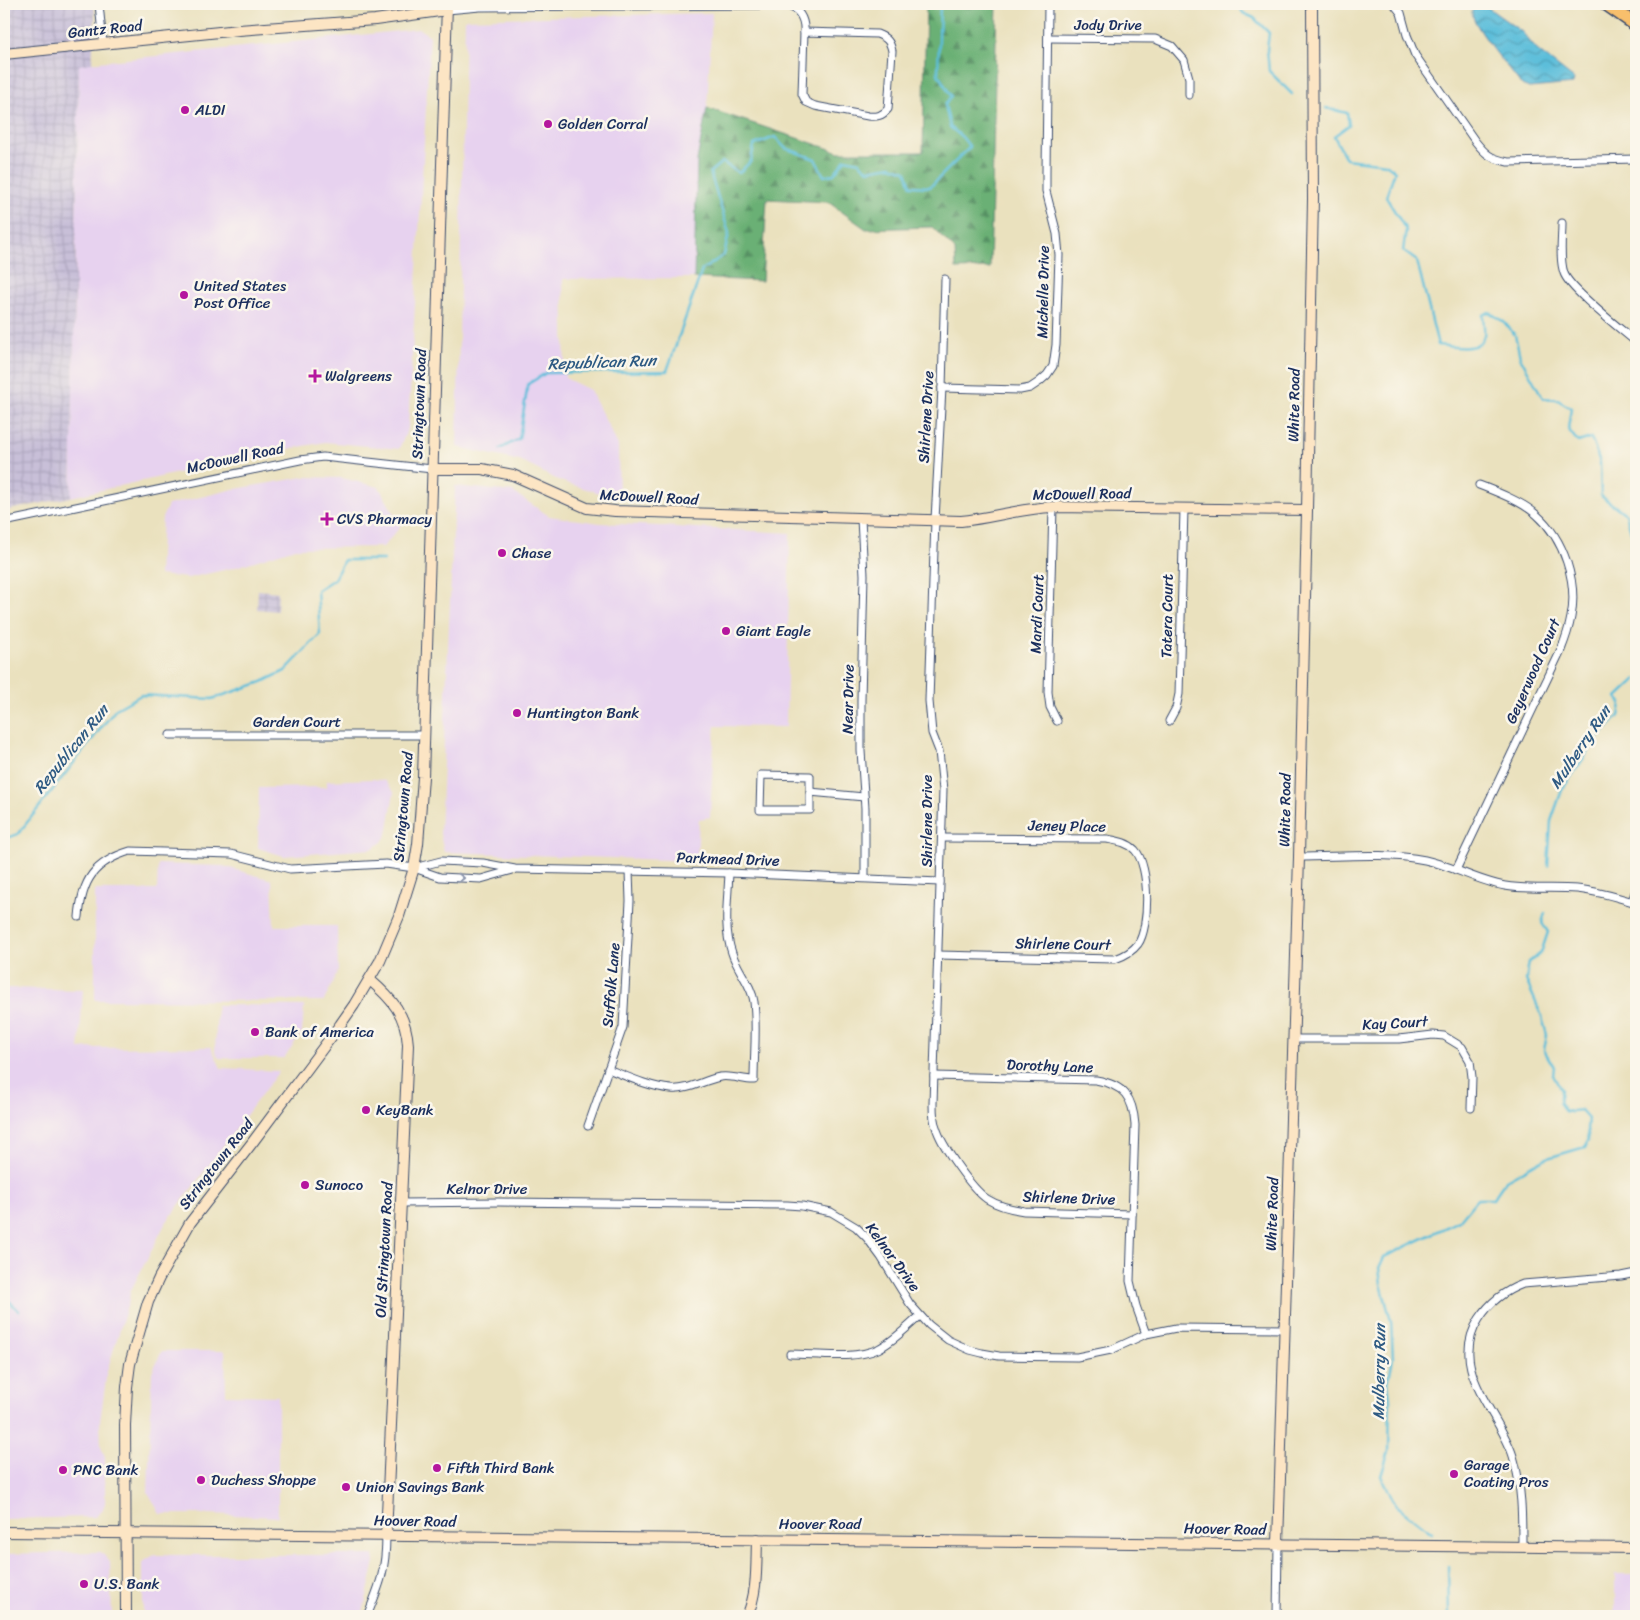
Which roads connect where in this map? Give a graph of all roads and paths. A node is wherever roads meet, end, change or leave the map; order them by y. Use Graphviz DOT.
graph roads {
  1 [pos="99,4"];
  2 [pos="747,4"];
  3 [pos="1048,4"];
  4 [pos="1312,4"];
  5 [pos="1394,4"];
  6 [pos="1606,4"];
  7 [pos="447,7"];
  8 [pos="1636,26"];
  9 [pos="804,32"];
  10 [pos="1048,38"];
  11 [pos="103,44"];
  12 [pos="4,54"];
  13 [pos="1188,95"];
  14 [pos="1636,158"];
  15 [pos="1562,223"];
  16 [pos="945,279"];
  17 [pos="1636,342"];
  18 [pos="942,388"];
  19 [pos="432,468"];
  20 [pos="1479,485"];
  21 [pos="1053,507"];
  22 [pos="1184,509"];
  23 [pos="1307,510"];
  24 [pos="861,519"];
  25 [pos="935,520"];
  26 [pos="4,522"];
  27 [pos="1057,721"];
  28 [pos="1169,721"];
  29 [pos="170,735"];
  30 [pos="424,735"];
  31 [pos="810,792"];
  32 [pos="864,796"];
  33 [pos="943,838"];
  34 [pos="1299,857"];
  35 [pos="414,868"];
  36 [pos="515,869"];
  37 [pos="1456,870"];
  38 [pos="629,871"];
  39 [pos="729,873"];
  40 [pos="865,878"];
  41 [pos="940,882"];
  42 [pos="1636,890"];
  43 [pos="1146,901"];
  44 [pos="1634,902"];
  45 [pos="79,917"];
  46 [pos="938,955"];
  47 [pos="370,980"];
  48 [pos="1293,1039"];
  49 [pos="608,1069"];
  50 [pos="934,1076"];
  51 [pos="1471,1108"];
  52 [pos="588,1126"];
  53 [pos="402,1204"];
  54 [pos="1132,1214"];
  55 [pos="1636,1272"];
  56 [pos="920,1316"];
  57 [pos="1284,1329"];
  58 [pos="1146,1334"];
  59 [pos="790,1354"];
  60 [pos="4,1532"];
  61 [pos="126,1532"];
  62 [pos="386,1536"];
  63 [pos="757,1539"];
  64 [pos="1278,1544"];
  65 [pos="1522,1547"];
  66 [pos="1636,1548"];
  67 [pos="126,1616"];
  68 [pos="367,1616"];
  69 [pos="747,1616"];
  70 [pos="1277,1616"];
  1 -- 11 [label="street"];
  2 -- 7 [label="street, Gantz Road"];
  2 -- 9 [label="street, Gantz Road"];
  3 -- 10 [label="street, Michelle Drive"];
  4 -- 23 [label="main road, White Road"];
  5 -- 14 [label="street"];
  6 -- 8 [label="highway"];
  7 -- 11 [label="main road, Gantz Road"];
  7 -- 19 [label="main road, Stringtown Road"];
  9 -- 9 [label="street"];
  10 -- 13 [label="street, Jody Drive"];
  10 -- 18 [label="street, Michelle Drive"];
  11 -- 12 [label="main road, Gantz Road"];
  15 -- 17 [label="street"];
  16 -- 18 [label="street, Shirlene Drive"];
  18 -- 25 [label="street, Shirlene Drive"];
  19 -- 24 [label="main road, McDowell Road"];
  19 -- 26 [label="street, McDowell Road"];
  19 -- 30 [label="main road, Stringtown Road"];
  20 -- 37 [label="street, Geyerwood Court"];
  21 -- 22 [label="main road, McDowell Road"];
  21 -- 25 [label="main road, McDowell Road"];
  21 -- 27 [label="street, Mardi Court"];
  22 -- 23 [label="main road, McDowell Road"];
  22 -- 28 [label="street, Tatera Court"];
  23 -- 34 [label="main road, White Road"];
  24 -- 25 [label="main road, McDowell Road"];
  24 -- 32 [label="street, Near Drive"];
  25 -- 33 [label="street, Shirlene Drive"];
  29 -- 30 [label="street, Garden Court"];
  30 -- 35 [label="main road, Stringtown Road"];
  31 -- 31 [label="street"];
  31 -- 32 [label="street"];
  32 -- 40 [label="street, Near Drive"];
  33 -- 41 [label="street, Shirlene Drive"];
  33 -- 43 [label="street, Jeney Place"];
  34 -- 37 [label="street"];
  34 -- 48 [label="main road, White Road"];
  35 -- 36 [label="street, Parkmead Drive"];
  35 -- 36 [label="street, Parkmead Drive, one-way"];
  35 -- 45 [label="street, Parkmead Drive"];
  35 -- 47 [label="main road, Stringtown Road"];
  36 -- 38 [label="street, Parkmead Drive"];
  37 -- 44 [label="street"];
  38 -- 39 [label="street, Parkmead Drive"];
  38 -- 49 [label="street, Suffolk Lane"];
  39 -- 40 [label="street, Parkmead Drive"];
  39 -- 49 [label="street"];
  40 -- 41 [label="street, Parkmead Drive"];
  41 -- 46 [label="street, Shirlene Drive"];
  42 -- 44 [label="street"];
  43 -- 46 [label="street, Shirlene Court"];
  46 -- 50 [label="street, Shirlene Drive"];
  47 -- 53 [label="main road, Old Stringtown Road"];
  47 -- 61 [label="main road, Stringtown Road"];
  48 -- 51 [label="street, Kay Court"];
  48 -- 57 [label="main road, White Road"];
  49 -- 52 [label="street, Suffolk Lane"];
  50 -- 54 [label="street, Shirlene Drive"];
  50 -- 54 [label="street, Dorothy Lane"];
  53 -- 56 [label="street, Kelnor Drive"];
  53 -- 62 [label="main road, Old Stringtown Road"];
  54 -- 58 [label="street, Dorothy Lane"];
  55 -- 65 [label="street"];
  56 -- 58 [label="street, Kelnor Drive"];
  56 -- 59 [label="street"];
  57 -- 58 [label="street, Kelnor Drive"];
  57 -- 64 [label="main road, White Road"];
  60 -- 61 [label="main road, Hoover Road"];
  61 -- 62 [label="main road, Hoover Road"];
  61 -- 67 [label="main road, Stringtown Road"];
  62 -- 63 [label="main road, Hoover Road"];
  62 -- 68 [label="street"];
  63 -- 64 [label="main road, Hoover Road"];
  63 -- 69 [label="main road"];
  64 -- 65 [label="main road, Hoover Road"];
  64 -- 70 [label="street, White Road"];
  65 -- 66 [label="main road, Hoover Road"];
}
